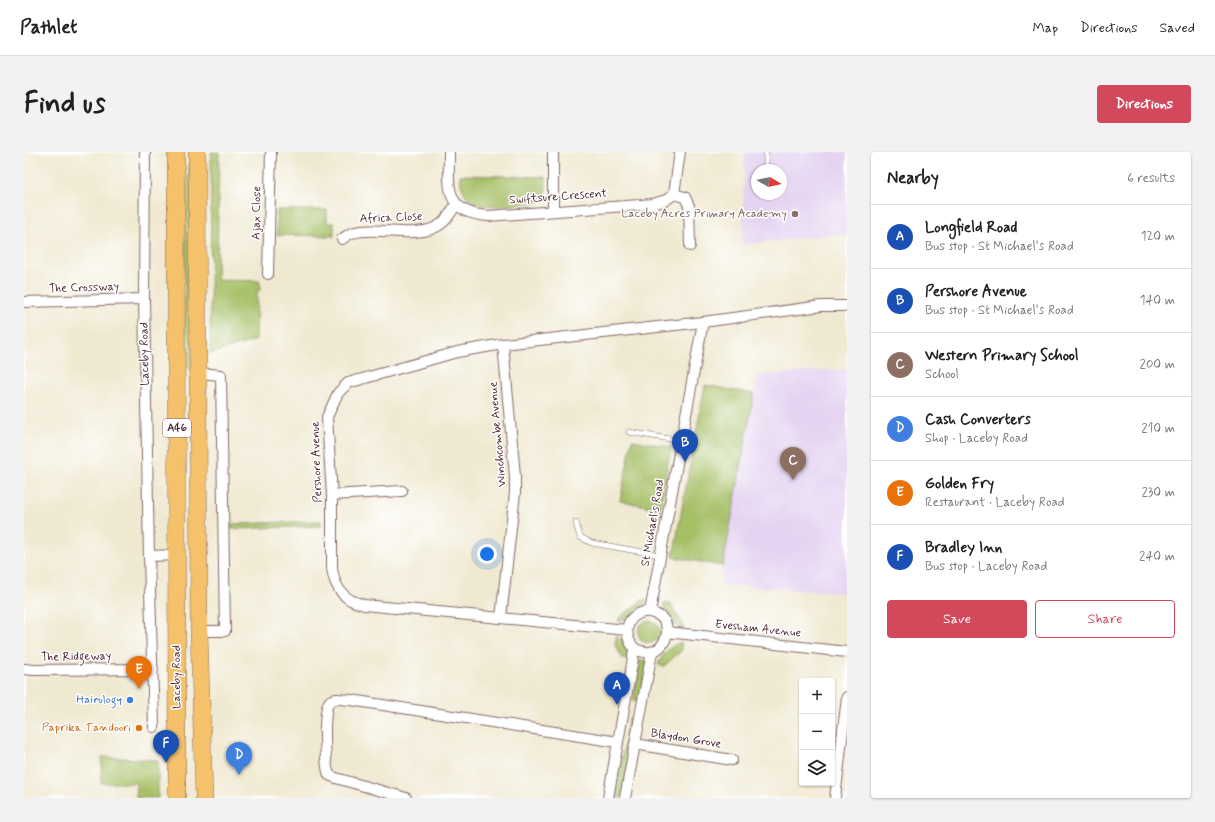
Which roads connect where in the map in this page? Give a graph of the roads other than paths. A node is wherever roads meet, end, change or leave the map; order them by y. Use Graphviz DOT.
graph roads {
  1 [pos="145,152"];
  2 [pos="176,152"];
  3 [pos="197,152"];
  4 [pos="271,152"];
  5 [pos="449,152"];
  6 [pos="553,152"];
  7 [pos="680,152"];
  8 [pos="766,152"];
  9 [pos="766,164"];
  10 [pos="674,194"];
  11 [pos="456,204"];
  12 [pos="553,210"];
  13 [pos="342,239"];
  14 [pos="690,246"];
  15 [pos="268,274"];
  16 [pos="144,299"];
  17 [pos="24,302"];
  18 [pos="847,306"];
  19 [pos="703,322"];
  20 [pos="503,344"];
  21 [pos="199,373"];
  22 [pos="629,432"];
  23 [pos="681,441"];
  24 [pos="402,491"];
  25 [pos="332,495"];
  26 [pos="576,523"];
  27 [pos="177,555"];
  28 [pos="660,555"];
  29 [pos="149,556"];
  30 [pos="650,612"];
  31 [pos="501,617"];
  32 [pos="627,630"];
  33 [pos="200,631"];
  34 [pos="667,632"];
  35 [pos="634,648"];
  36 [pos="652,652"];
  37 [pos="847,652"];
  38 [pos="24,669"];
  39 [pos="153,669"];
  40 [pos="847,697"];
  41 [pos="624,707"];
  42 [pos="642,710"];
  43 [pos="154,727"];
  44 [pos="618,742"];
  45 [pos="635,744"];
  46 [pos="732,760"];
  47 [pos="177,798"];
  48 [pos="204,798"];
  49 [pos="406,798"];
  50 [pos="608,798"];
  51 [pos="625,798"];
  52 [pos="835,798"];
  1 -- 16 [label="street, Laceby Road"];
  2 -- 27 [label="highway, Laceby Road / A46"];
  3 -- 21 [label="highway, Laceby Road / A46"];
  4 -- 15 [label="street, Ajax Close"];
  5 -- 11 [label="street"];
  6 -- 12 [label="street"];
  7 -- 10 [label="street"];
  8 -- 9 [label="lane"];
  10 -- 12 [label="street, Swiftsure Crescent"];
  10 -- 14 [label="street"];
  11 -- 12 [label="street, Swiftsure Crescent"];
  11 -- 13 [label="street, Africa Close"];
  16 -- 17 [label="street, The Crossway"];
  16 -- 29 [label="street, Laceby Road"];
  18 -- 19 [label="street, Pershore Avenue"];
  19 -- 20 [label="street, Pershore Avenue"];
  19 -- 23 [label="street, St Michael's Road"];
  20 -- 25 [label="street, Pershore Avenue"];
  20 -- 31 [label="street, Winchcombe Avenue"];
  21 -- 33 [label="highway, Laceby Road / A46"];
  21 -- 33 [label="street"];
  22 -- 23 [label="lane"];
  23 -- 28 [label="street, St Michael's Road"];
  24 -- 25 [label="street"];
  25 -- 31 [label="street, Pershore Avenue"];
  26 -- 28 [label="lane"];
  27 -- 29 [label="street"];
  27 -- 47 [label="highway, Laceby Road / A46"];
  28 -- 30 [label="street, St Michael's Road"];
  29 -- 39 [label="street, Laceby Road"];
  30 -- 32 [label="street"];
  30 -- 34 [label="street"];
  31 -- 32 [label="street, Pershore Avenue"];
  32 -- 35 [label="street"];
  33 -- 48 [label="highway, Laceby Road / A46"];
  34 -- 36 [label="street"];
  34 -- 37 [label="street, Evesham Avenue"];
  35 -- 36 [label="street"];
  35 -- 41 [label="street"];
  36 -- 42 [label="street"];
  38 -- 39 [label="street, The Ridgeway"];
  39 -- 43 [label="street, Laceby Road"];
  40 -- 52 [label="street"];
  41 -- 42 [label="street"];
  41 -- 44 [label="street"];
  42 -- 45 [label="street"];
  44 -- 49 [label="street"];
  44 -- 50 [label="street"];
  45 -- 46 [label="street, Blaydon Grove"];
  45 -- 51 [label="street"];
}
